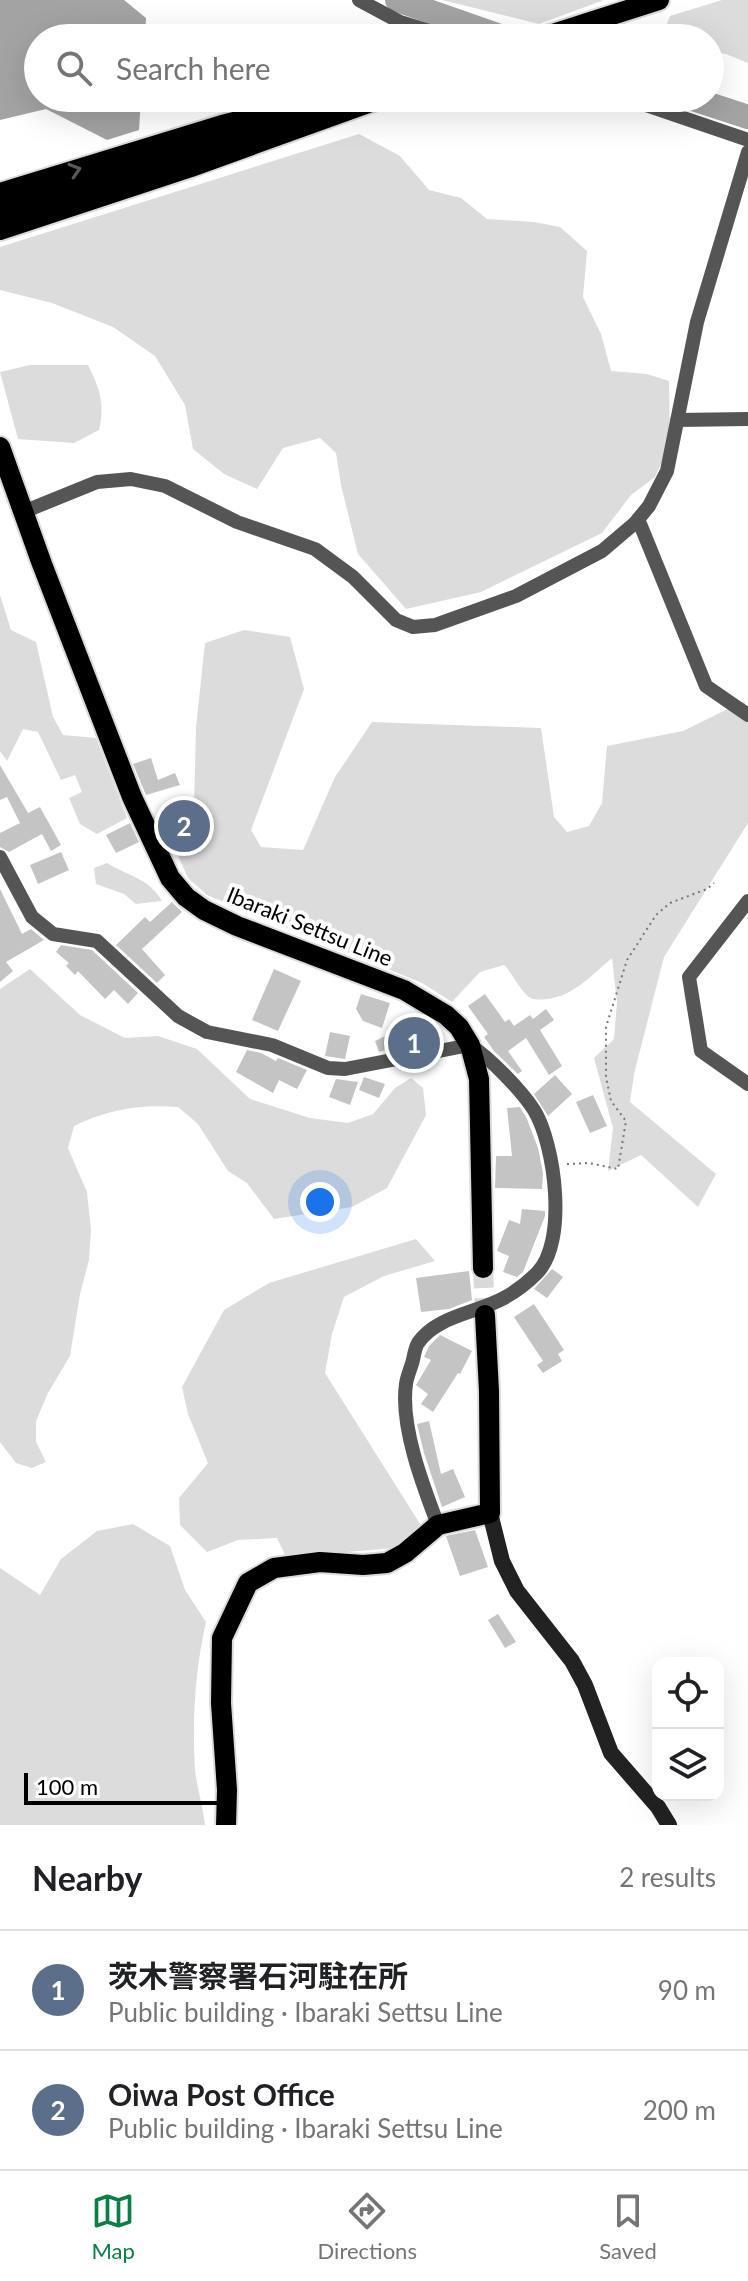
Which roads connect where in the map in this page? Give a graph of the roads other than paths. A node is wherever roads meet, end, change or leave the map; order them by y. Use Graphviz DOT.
graph roads {
  1 [pos="359,0"];
  2 [pos="659,0"];
  3 [pos="406,24"];
  4 [pos="585,24"];
  5 [pos="312,112"];
  6 [pos="332,112"];
  7 [pos="666,112"];
  8 [pos="309,113"];
  9 [pos="748,140"];
  10 [pos="748,152"];
  11 [pos="187,153"];
  12 [pos="0,193"];
  13 [pos="0,212"];
  14 [pos="0,230"];
  15 [pos="748,419"];
  16 [pos="677,420"];
  17 [pos="0,447"];
  18 [pos="23,512"];
  19 [pos="638,519"];
  20 [pos="748,715"];
  21 [pos="0,857"];
  22 [pos="748,901"];
  23 [pos="470,1045"];
  24 [pos="748,1084"];
  25 [pos="483,1268"];
  26 [pos="485,1315"];
  27 [pos="490,1513"];
  28 [pos="438,1525"];
  29 [pos="226,1825"];
  30 [pos="669,1825"];
  1 -- 3 [label="street"];
  2 -- 4 [label="main road"];
  5 -- 8 [label="main road"];
  6 -- 11 [label="main road"];
  7 -- 9 [label="street"];
  8 -- 11 [label="highway"];
  10 -- 16 [label="street"];
  12 -- 11 [label="main road, one-way"];
  11 -- 13 [label="highway"];
  11 -- 14 [label="main road"];
  15 -- 16 [label="street"];
  16 -- 19 [label="street"];
  17 -- 18 [label="main road, Ibaraki Settsu Line"];
  18 -- 19 [label="street"];
  18 -- 23 [label="main road, Ibaraki Settsu Line"];
  19 -- 20 [label="street"];
  21 -- 23 [label="street"];
  22 -- 24 [label="street"];
  23 -- 25 [label="main road, Ibaraki Settsu Line"];
  23 -- 28 [label="street"];
  26 -- 27 [label="main road"];
  27 -- 28 [label="main road"];
  27 -- 30 [label="main road"];
  28 -- 29 [label="main road"];
}
